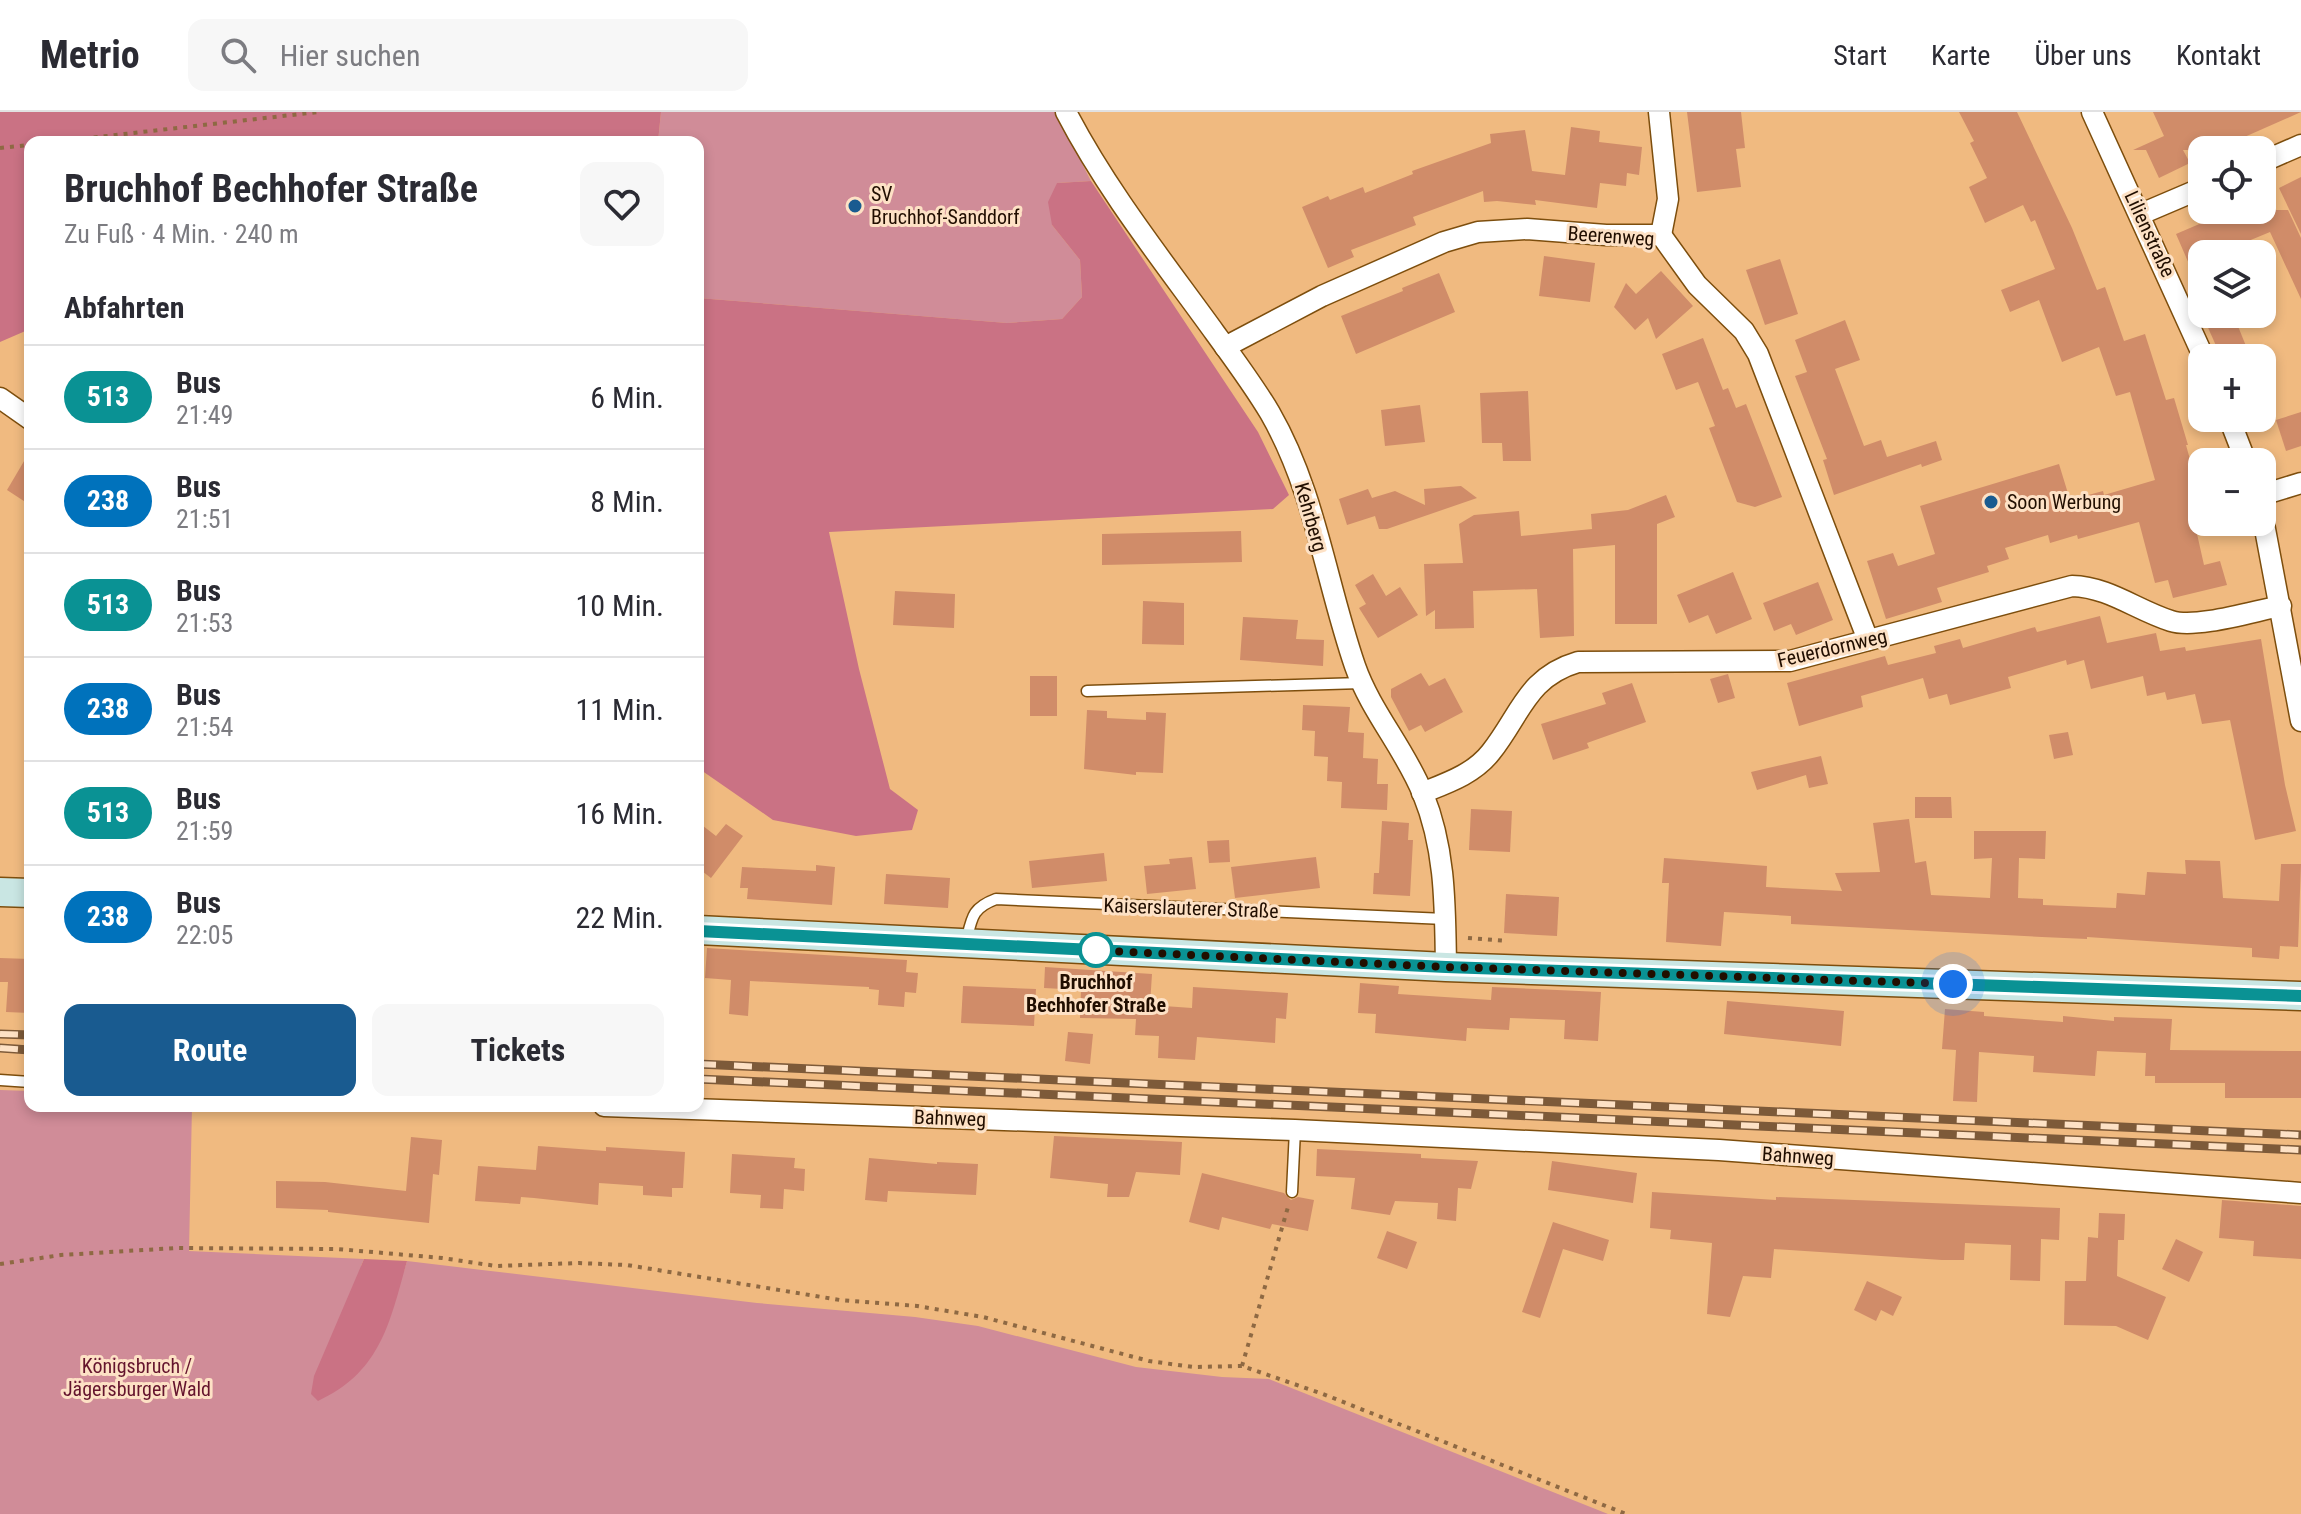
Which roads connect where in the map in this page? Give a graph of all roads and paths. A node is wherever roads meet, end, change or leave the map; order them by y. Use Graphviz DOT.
graph roads {
  1 [pos="318,112"];
  2 [pos="1066,112"];
  3 [pos="1659,112"];
  4 [pos="2092,112"];
  5 [pos="107,136"];
  6 [pos="2301,145"];
  7 [pos="24,146"];
  8 [pos="0,148"];
  9 [pos="2276,156"];
  10 [pos="2188,194"];
  11 [pos="2141,214"];
  12 [pos="1661,235"];
  13 [pos="2198,344"];
  14 [pos="1225,347"];
  15 [pos="0,398"];
  16 [pos="24,415"];
  17 [pos="2301,483"];
  18 [pos="2276,491"];
  19 [pos="2267,536"];
  20 [pos="2281,606"];
  21 [pos="1868,640"];
  22 [pos="1362,683"];
  23 [pos="1087,691"];
  24 [pos="2301,721"];
  25 [pos="1422,793"];
  26 [pos="0,892"];
  27 [pos="24,893"];
  28 [pos="1445,919"];
  29 [pos="704,930"];
  30 [pos="966,944"];
  31 [pos="1446,967"];
  32 [pos="2301,996"];
  33 [pos="0,1080"];
  34 [pos="24,1082"];
  35 [pos="704,1109"];
  36 [pos="1295,1130"];
  37 [pos="1292,1192"];
  38 [pos="2301,1193"];
  39 [pos="0,1264"];
  40 [pos="1242,1366"];
  41 [pos="1626,1514"];
  1 -- 5 [label="path"];
  2 -- 14 [label="street, Kehrberg"];
  3 -- 12 [label="street"];
  4 -- 11 [label="street, Lilienstraße"];
  6 -- 9 [label="street"];
  7 -- 8 [label="path"];
  10 -- 11 [label="street"];
  11 -- 13 [label="street, Lilienstraße"];
  12 -- 14 [label="street, Beerenweg"];
  12 -- 21 [label="street, Beerenweg"];
  14 -- 22 [label="street, Kehrberg"];
  15 -- 16 [label="street"];
  17 -- 18 [label="street"];
  19 -- 20 [label="street"];
  20 -- 21 [label="street, Feuerdornweg"];
  20 -- 24 [label="street"];
  21 -- 25 [label="street, Feuerdornweg"];
  22 -- 23 [label="lane"];
  22 -- 25 [label="street, Kehrberg"];
  25 -- 28 [label="street, Kehrberg"];
  26 -- 27 [label="main road"];
  28 -- 30 [label="lane, Kaiserslauterer Straße"];
  28 -- 31 [label="street, Kehrberg"];
  29 -- 30 [label="main road"];
  30 -- 31 [label="main road"];
  31 -- 32 [label="main road"];
  33 -- 34 [label="lane"];
  35 -- 36 [label="street, Bahnweg"];
  36 -- 37 [label="lane"];
  36 -- 38 [label="street, Bahnweg"];
  37 -- 40 [label="path"];
  39 -- 40 [label="path"];
  40 -- 41 [label="path"];
}
